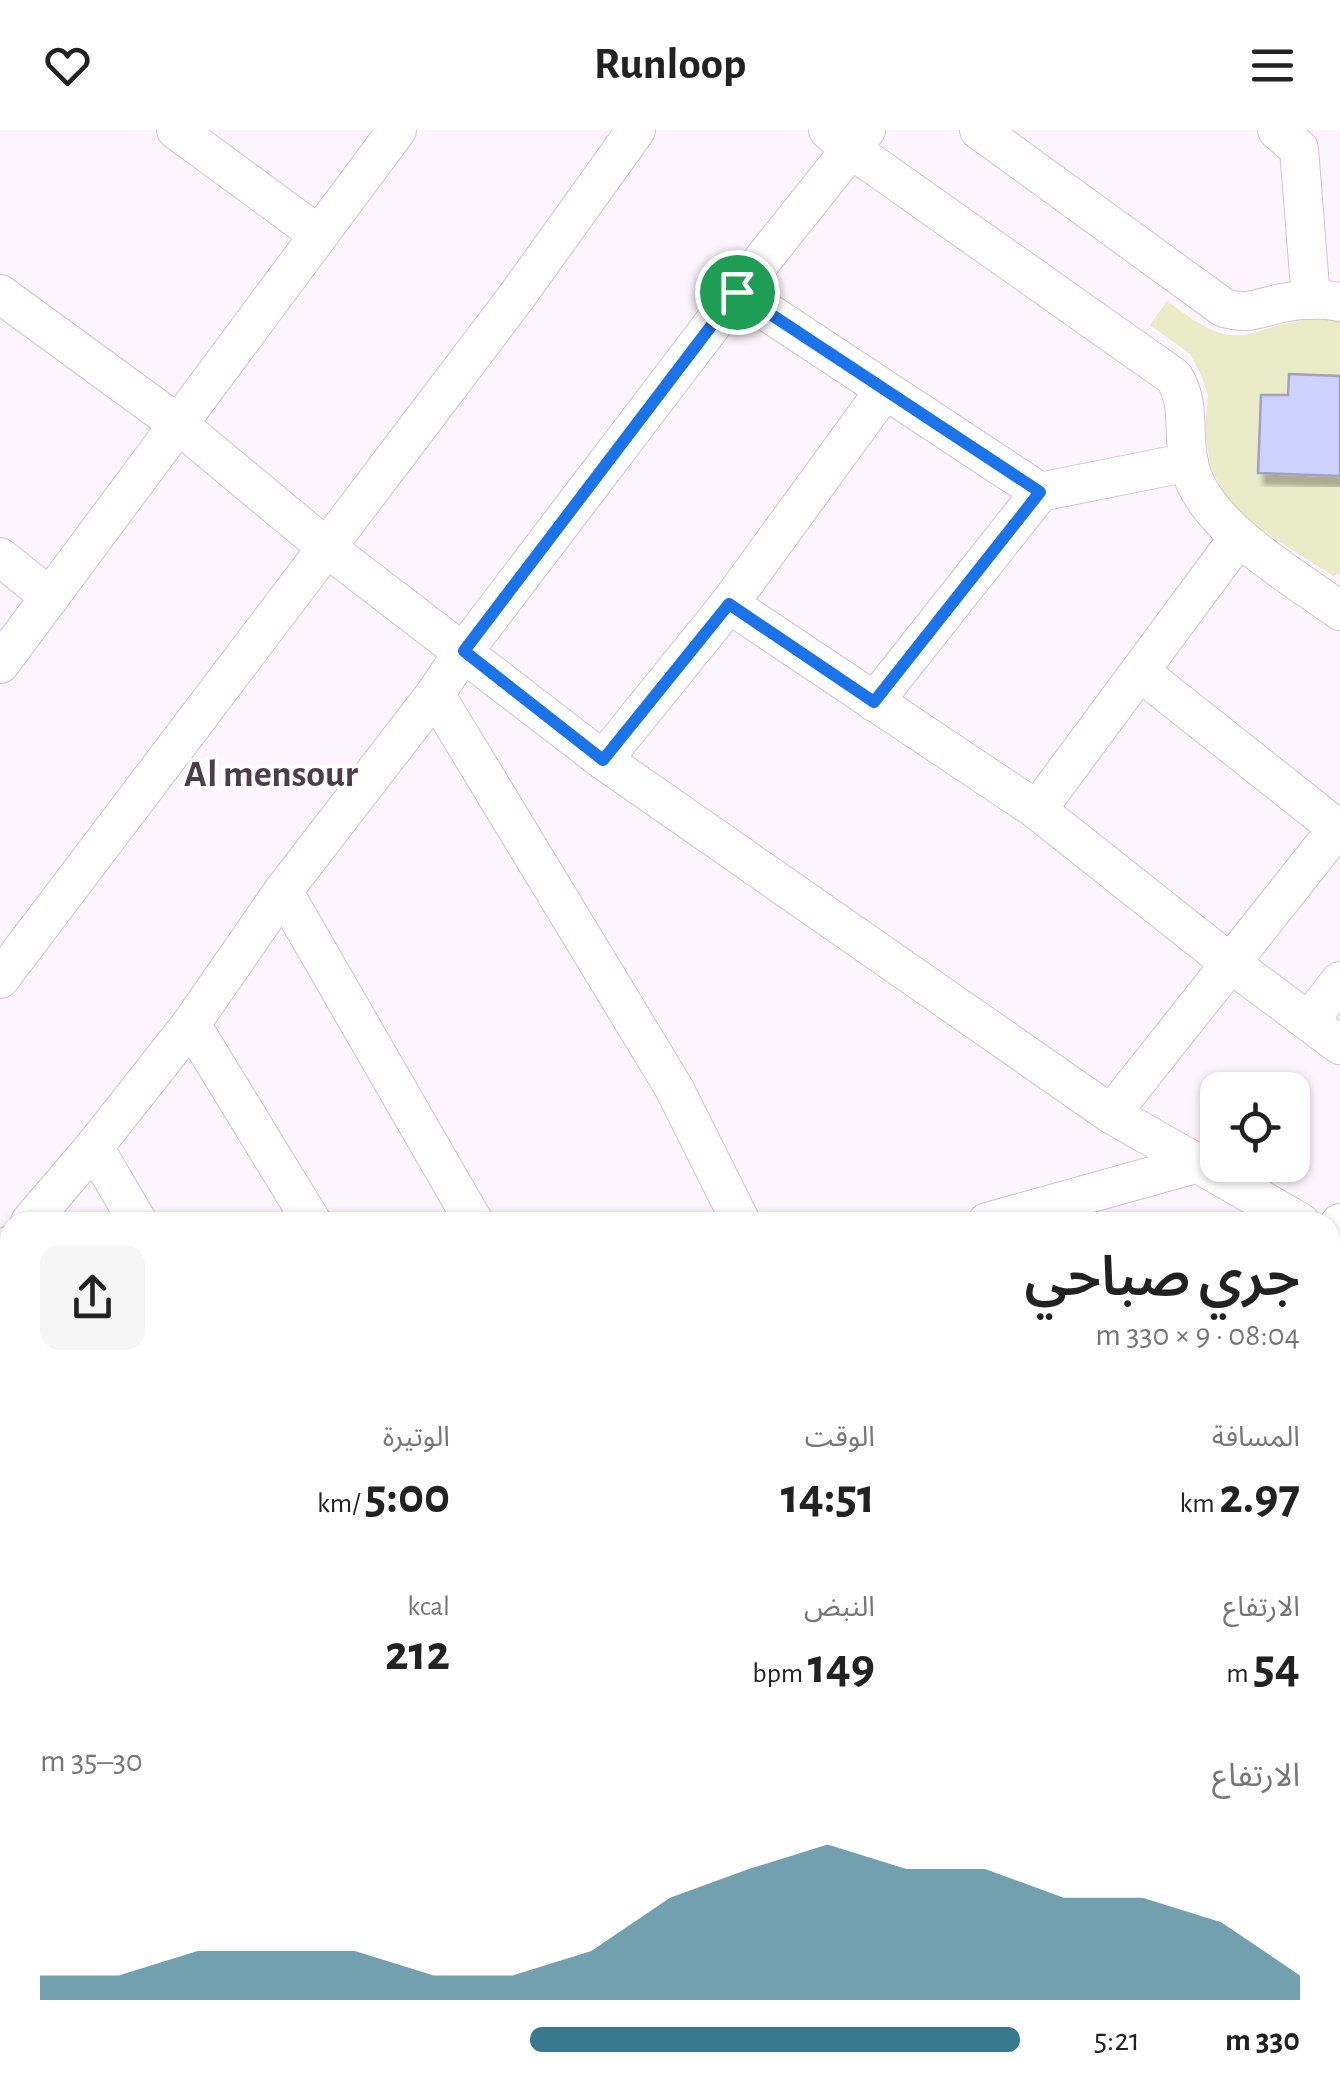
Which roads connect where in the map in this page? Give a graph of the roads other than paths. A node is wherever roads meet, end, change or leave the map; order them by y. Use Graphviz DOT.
graph roads {
  1 [pos="176,130"];
  2 [pos="397,130"];
  3 [pos="636,130"];
  4 [pos="979,130"];
  5 [pos="849,136"];
  6 [pos="1297,136"];
  7 [pos="319,235"];
  8 [pos="737,292"];
  9 [pos="0,294"];
  10 [pos="1325,301"];
  11 [pos="884,392"];
  12 [pos="178,424"];
  13 [pos="1189,462"];
  14 [pos="1040,492"];
  15 [pos="1239,537"];
  16 [pos="327,548"];
  17 [pos="0,558"];
  18 [pos="50,597"];
  19 [pos="729,604"];
  20 [pos="1340,611"];
  21 [pos="464,651"];
  22 [pos="0,664"];
  23 [pos="1140,672"];
  24 [pos="435,694"];
  25 [pos="874,702"];
  26 [pos="603,760"];
  27 [pos="1038,810"];
  28 [pos="1339,826"];
  29 [pos="283,891"];
  30 [pos="1230,964"];
  31 [pos="0,979"];
  32 [pos="1340,981"];
  33 [pos="1309,1021"];
  34 [pos="191,1024"];
  35 [pos="1340,1045"];
  36 [pos="1110,1114"];
  37 [pos="94,1147"];
  38 [pos="1195,1164"];
  39 [pos="39,1212"];
  40 [pos="132,1212"];
  41 [pos="306,1212"];
  42 [pos="468,1212"];
  43 [pos="736,1212"];
  44 [pos="1023,1212"];
  45 [pos="1282,1212"];
  1 -- 7 [label="street"];
  2 -- 7 [label="street"];
  3 -- 16 [label="street"];
  4 -- 10 [label="street"];
  5 -- 8 [label="street"];
  5 -- 13 [label="street"];
  6 -- 10 [label="street"];
  7 -- 12 [label="street"];
  8 -- 11 [label="street"];
  8 -- 21 [label="street"];
  9 -- 12 [label="street"];
  11 -- 14 [label="street"];
  11 -- 19 [label="street"];
  12 -- 16 [label="street"];
  12 -- 18 [label="street"];
  13 -- 14 [label="street"];
  13 -- 15 [label="street"];
  14 -- 25 [label="street"];
  15 -- 20 [label="street"];
  15 -- 23 [label="street"];
  16 -- 21 [label="street"];
  16 -- 31 [label="street"];
  17 -- 18 [label="street"];
  18 -- 22 [label="street"];
  19 -- 25 [label="street"];
  19 -- 26 [label="street"];
  21 -- 24 [label="street"];
  21 -- 26 [label="street"];
  23 -- 27 [label="street"];
  23 -- 28 [label="street"];
  24 -- 29 [label="street"];
  24 -- 43 [label="street"];
  25 -- 27 [label="street"];
  26 -- 36 [label="street"];
  27 -- 30 [label="street"];
  28 -- 30 [label="street"];
  29 -- 34 [label="street"];
  29 -- 42 [label="street"];
  30 -- 33 [label="street"];
  30 -- 36 [label="street"];
  32 -- 33 [label="street"];
  33 -- 35 [label="street"];
  34 -- 37 [label="street"];
  34 -- 41 [label="street"];
  36 -- 38 [label="street"];
  37 -- 39 [label="street"];
  37 -- 40 [label="street"];
  38 -- 44 [label="street"];
  38 -- 45 [label="street"];
}
